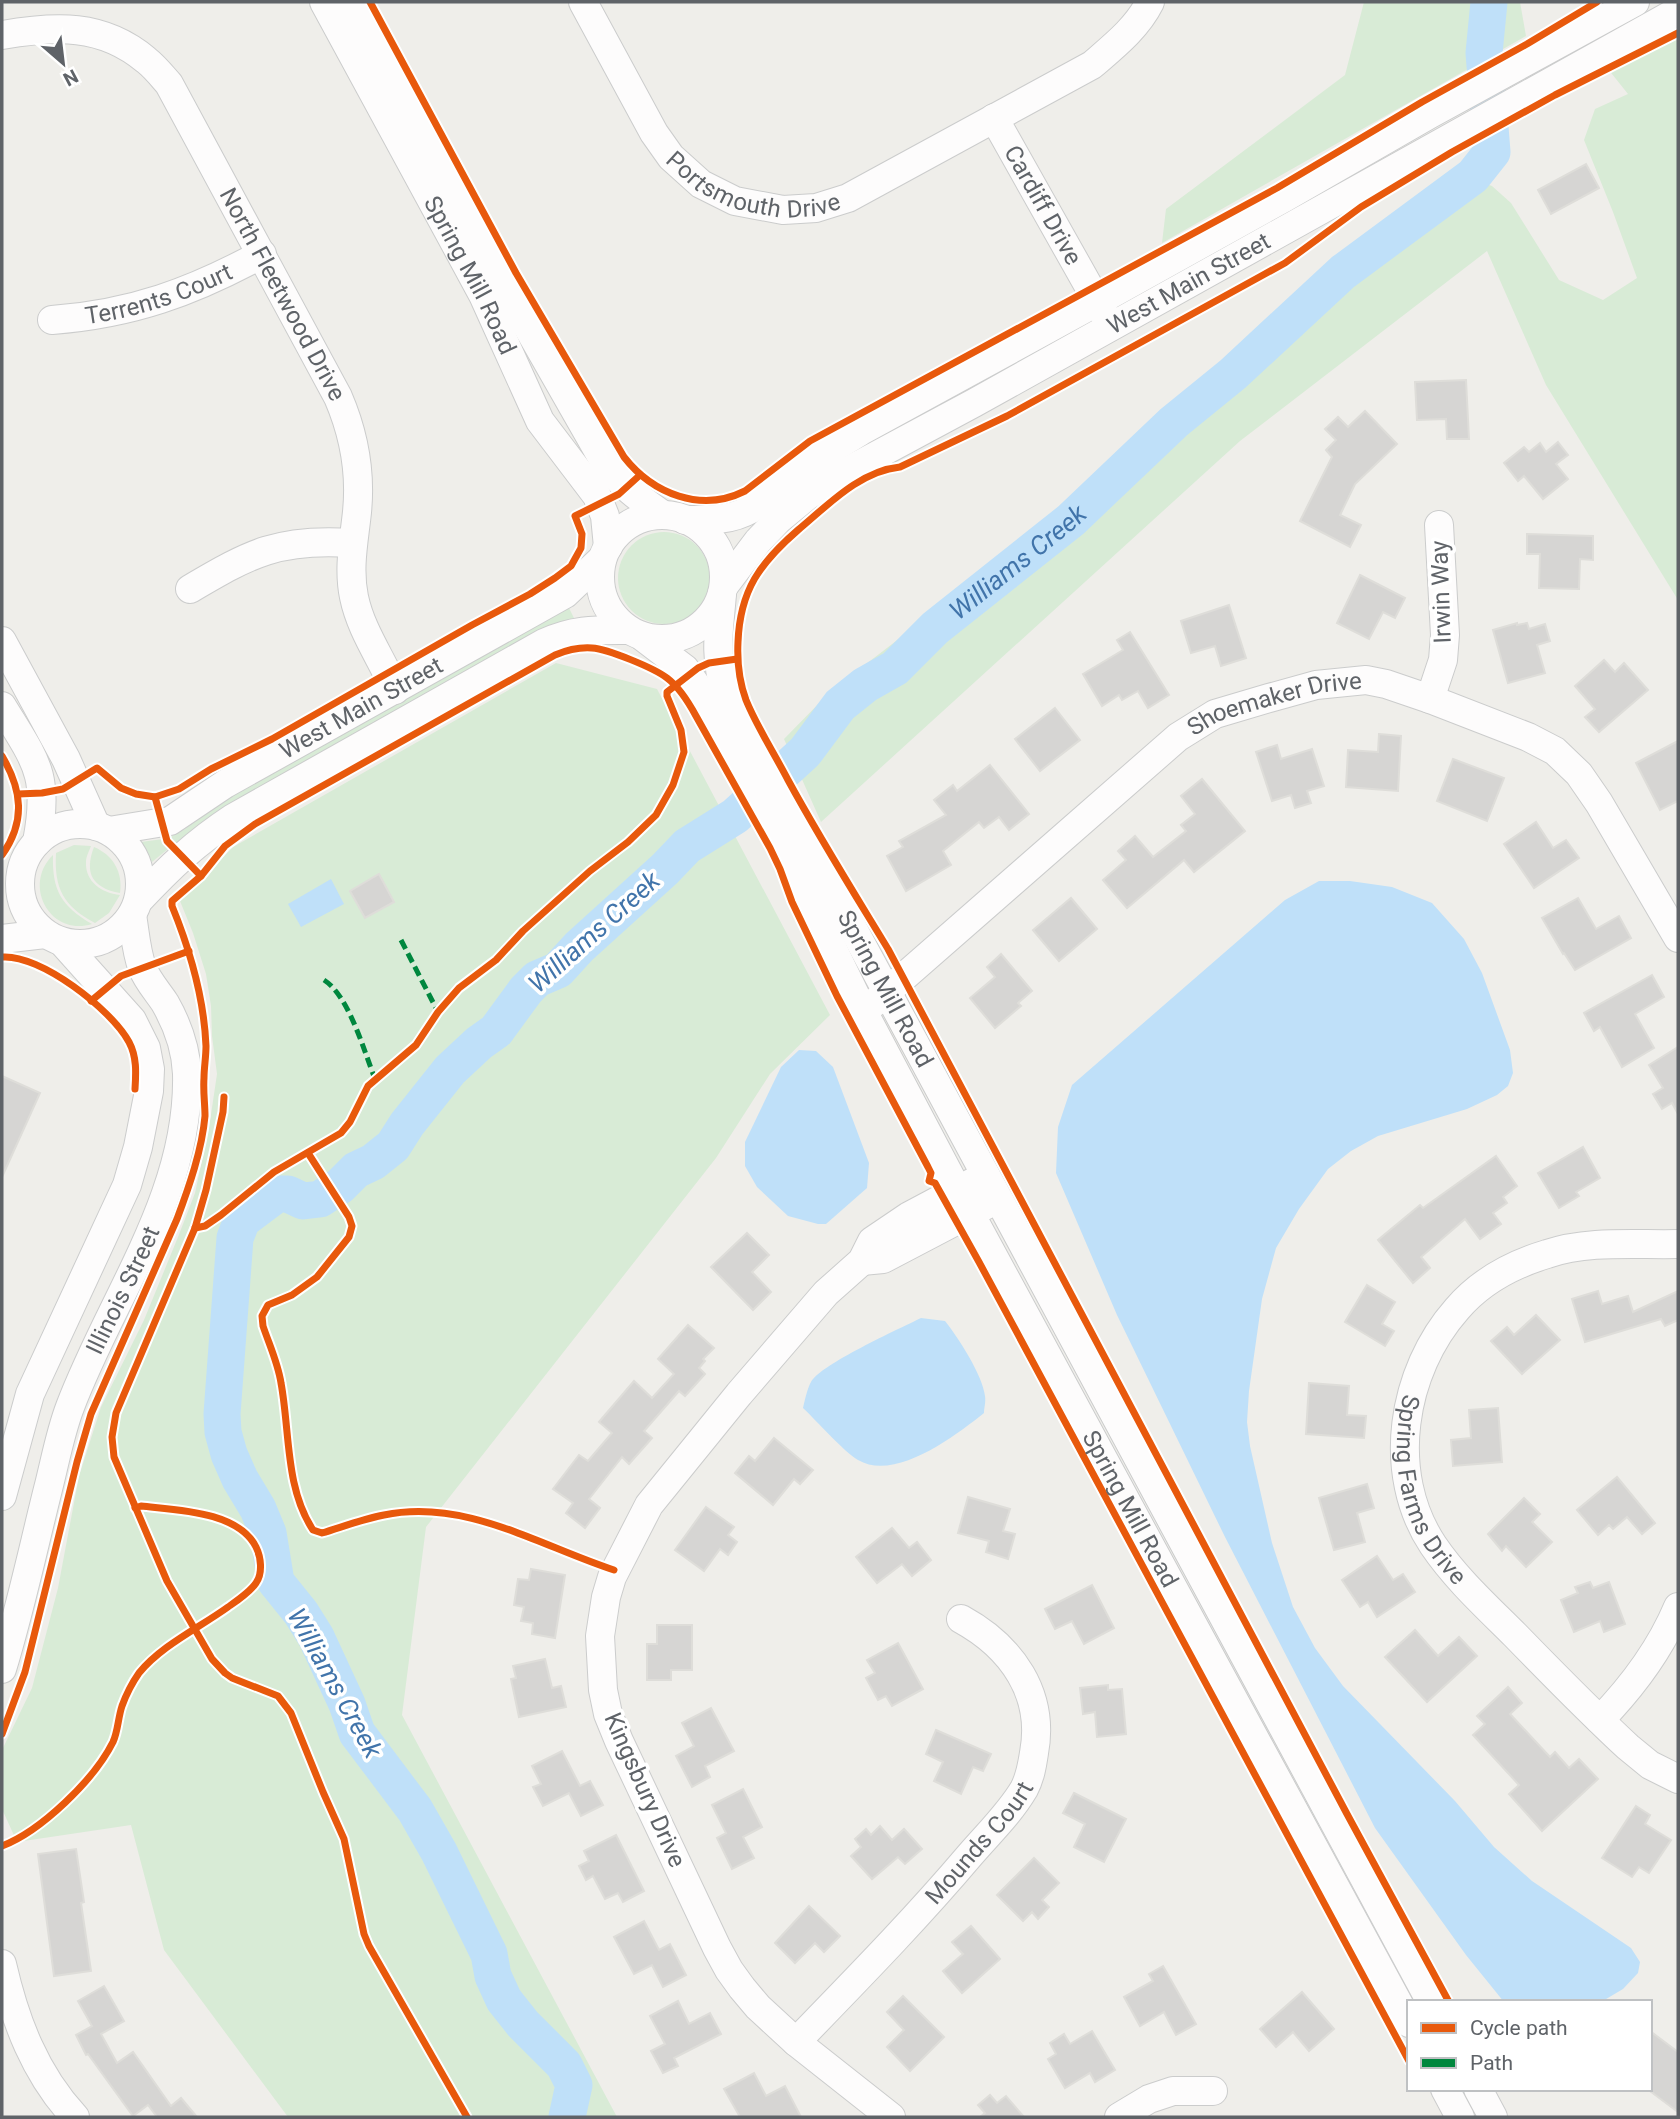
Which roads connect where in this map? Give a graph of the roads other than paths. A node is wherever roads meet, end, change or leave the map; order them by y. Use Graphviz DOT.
graph roads {
  1 [pos="324,2"];
  2 [pos="350,2"];
  3 [pos="1150,2"];
  4 [pos="1635,2"];
  5 [pos="590,4"];
  6 [pos="1678,11"];
  7 [pos="2,35"];
  8 [pos="994,118"];
  9 [pos="262,254"];
  10 [pos="1097,302"];
  11 [pos="52,320"];
  12 [pos="1111,327"];
  13 [pos="674,517"];
  14 [pos="1439,525"];
  15 [pos="352,543"];
  16 [pos="605,553"];
  17 [pos="190,589"];
  18 [pos="723,590"];
  19 [pos="635,633"];
  20 [pos="2,641"];
  21 [pos="395,690"];
  22 [pos="1430,699"];
  23 [pos="2,706"];
  24 [pos="747,755"];
  25 [pos="103,829"];
  26 [pos="787,829"];
  27 [pos="31,850"];
  28 [pos="2,882"];
  29 [pos="135,907"];
  30 [pos="54,938"];
  31 [pos="1678,938"];
  32 [pos="2,939"];
  33 [pos="887,991"];
  34 [pos="864,1013"];
  35 [pos="993,1187"];
  36 [pos="964,1202"];
  37 [pos="1678,1244"];
  38 [pos="2,1496"];
  39 [pos="1678,1607"];
  40 [pos="961,1619"];
  41 [pos="2,1669"];
  42 [pos="1600,1720"];
  43 [pos="1678,1779"];
  44 [pos="2,1964"];
  45 [pos="1430,2000"];
  46 [pos="1407,2019"];
  47 [pos="796,2042"];
  48 [pos="1213,2091"];
  49 [pos="1445,2091"];
  50 [pos="1479,2091"];
  51 [pos="75,2117"];
  52 [pos="891,2117"];
  53 [pos="1119,2117"];
  54 [pos="1460,2117"];
  55 [pos="1493,2117"];
  1 -- 16 [label="street, Spring Mill Road"];
  2 -- 13 [label="street, Spring Mill Road"];
  3 -- 8 [label="street, Portsmouth Drive"];
  4 -- 10 [label="street, West Main Street"];
  5 -- 8 [label="street, Portsmouth Drive"];
  6 -- 12 [label="street, West Main Street"];
  7 -- 9 [label="street, North Fleetwood Drive"];
  8 -- 10 [label="street, Cardiff Drive"];
  9 -- 11 [label="street, Terrents Court"];
  9 -- 15 [label="street, North Fleetwood Drive"];
  10 -- 12 [label="street, Cardiff Drive"];
  10 -- 13 [label="street, West Main Street"];
  12 -- 18 [label="street, West Main Street"];
  13 -- 16 [label="street"];
  13 -- 18 [label="street"];
  14 -- 22 [label="street, Irwin Way"];
  15 -- 17 [label="street"];
  15 -- 21 [label="street, North Fleetwood Drive"];
  16 -- 19 [label="street"];
  16 -- 21 [label="street, West Main Street"];
  18 -- 19 [label="street"];
  18 -- 24 [label="street, Spring Mill Road"];
  19 -- 24 [label="street, Spring Mill Road"];
  19 -- 29 [label="street, West Main Street"];
  20 -- 25 [label="street"];
  21 -- 25 [label="street, West Main Street"];
  22 -- 31 [label="street, Shoemaker Drive"];
  22 -- 33 [label="street, Shoemaker Drive"];
  23 -- 27 [label="street"];
  24 -- 26 [label="street, Spring Mill Road"];
  25 -- 27 [label="street"];
  25 -- 29 [label="street"];
  26 -- 33 [label="street, Spring Mill Road"];
  26 -- 34 [label="street, Spring Mill Road"];
  27 -- 28 [label="street"];
  27 -- 30 [label="street"];
  29 -- 30 [label="street"];
  29 -- 41 [label="street, Illinois Street"];
  30 -- 32 [label="street"];
  30 -- 38 [label="street, Illinois Street"];
  33 -- 34 [label="street, Shoemaker Drive"];
  33 -- 35 [label="street, Spring Mill Road"];
  34 -- 36 [label="street, Spring Mill Road"];
  35 -- 36 [label="street, Kingsbury Drive"];
  35 -- 45 [label="street, Spring Mill Road"];
  36 -- 46 [label="street, Spring Mill Road"];
  36 -- 47 [label="street, Kingsbury Drive"];
  37 -- 42 [label="street, Spring Farms Drive"];
  39 -- 42 [label="street"];
  40 -- 47 [label="street, Mounds Court"];
  42 -- 43 [label="street, Spring Farms Drive"];
  44 -- 51 [label="street"];
  47 -- 52 [label="street, Kingsbury Drive"];
  48 -- 53 [label="street"];
  49 -- 54 [label="street"];
  50 -- 55 [label="street"];
}
